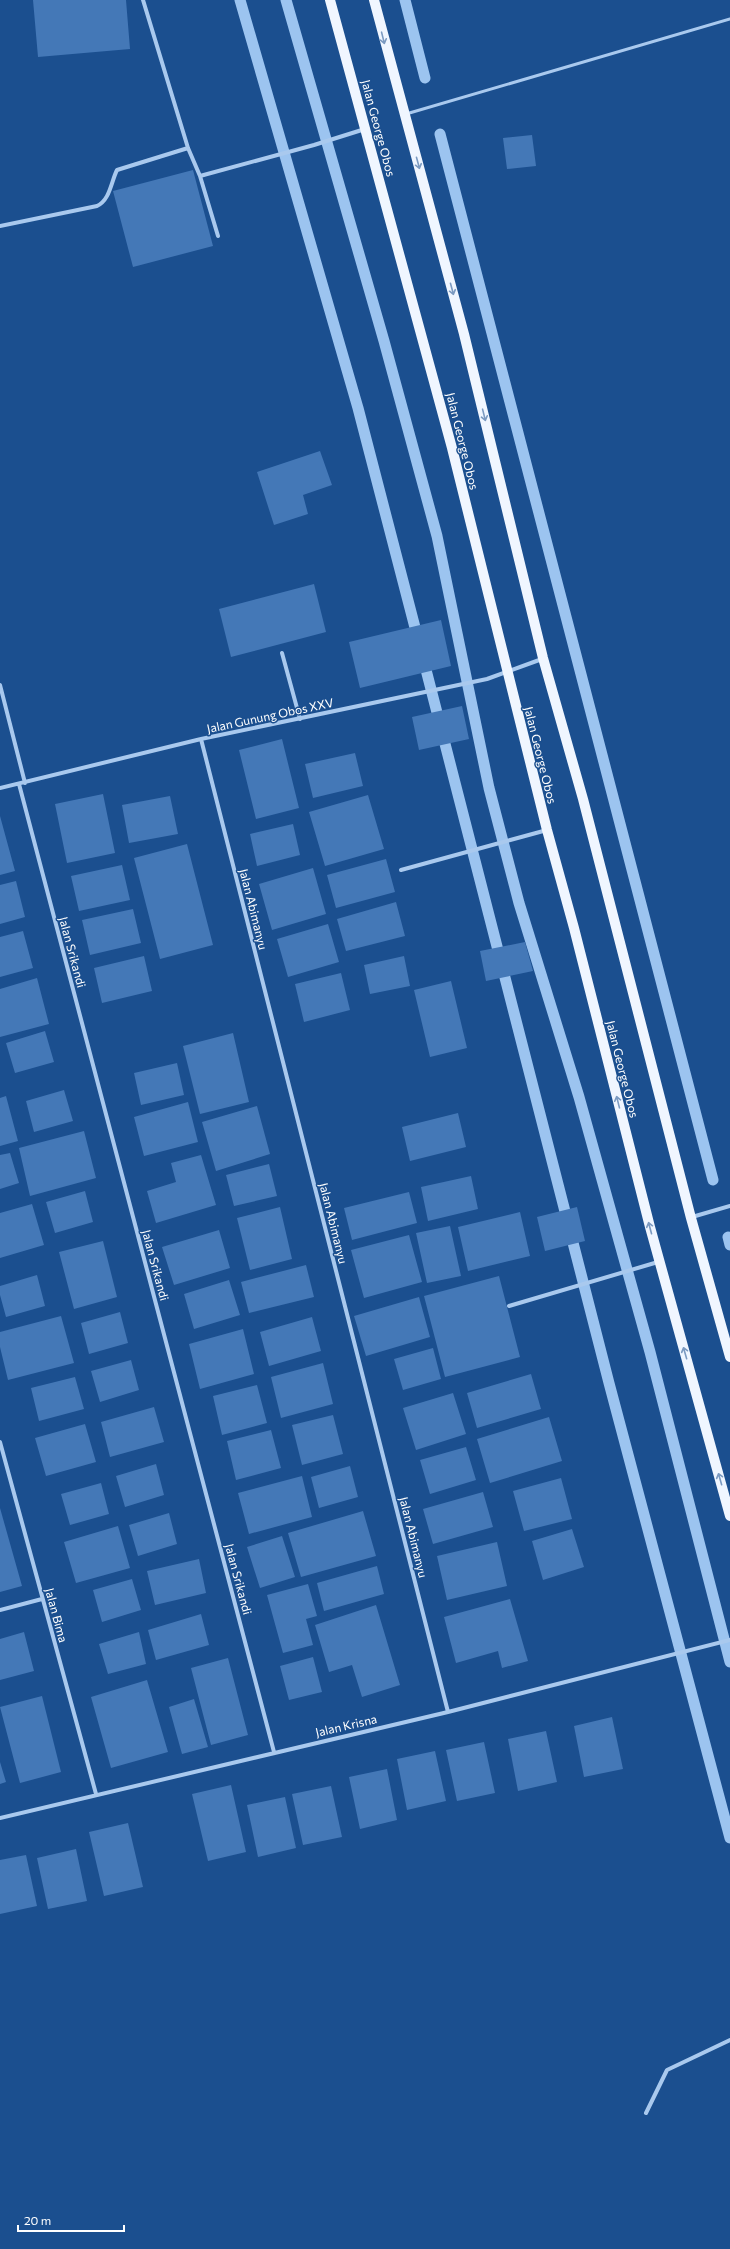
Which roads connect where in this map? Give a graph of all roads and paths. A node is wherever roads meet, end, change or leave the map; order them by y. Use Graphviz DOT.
graph roads {
  1 [pos="143,0"];
  2 [pos="330,0"];
  3 [pos="374,0"];
  4 [pos="730,19"];
  5 [pos="405,114"];
  6 [pos="366,129"];
  7 [pos="188,148"];
  8 [pos="200,176"];
  9 [pos="0,226"];
  10 [pos="218,236"];
  11 [pos="282,653"];
  12 [pos="543,658"];
  13 [pos="507,671"];
  14 [pos="0,685"];
  15 [pos="300,719"];
  16 [pos="201,739"];
  17 [pos="25,783"];
  18 [pos="18,784"];
  19 [pos="0,788"];
  20 [pos="547,830"];
  21 [pos="401,870"];
  22 [pos="730,1206"];
  23 [pos="691,1218"];
  24 [pos="659,1262"];
  25 [pos="509,1306"];
  26 [pos="730,1357"];
  27 [pos="0,1442"];
  28 [pos="730,1516"];
  29 [pos="42,1599"];
  30 [pos="0,1610"];
  31 [pos="730,1640"];
  32 [pos="448,1712"];
  33 [pos="274,1752"];
  34 [pos="96,1794"];
  35 [pos="0,1818"];
  36 [pos="730,2040"];
  37 [pos="646,2113"];
  1 -- 7 [label="street"];
  2 -- 6 [label="main road, Jalan George Obos"];
  3 -- 5 [label="main road, one-way"];
  4 -- 5 [label="lane"];
  5 -- 12 [label="main road, one-way"];
  6 -- 8 [label="street"];
  6 -- 13 [label="main road, Jalan George Obos"];
  7 -- 8 [label="street"];
  7 -- 9 [label="street"];
  8 -- 10 [label="street"];
  11 -- 15 [label="street"];
  12 -- 13 [label="street, Jalan Gunung Obos XXV"];
  12 -- 23 [label="main road"];
  13 -- 15 [label="street, Jalan Gunung Obos XXV"];
  13 -- 20 [label="main road, Jalan George Obos"];
  14 -- 17 [label="street"];
  15 -- 16 [label="street, Jalan Gunung Obos XXV"];
  16 -- 17 [label="street, Jalan Gunung Obos XXV"];
  16 -- 32 [label="street, Jalan Abimanyu"];
  17 -- 18 [label="street, Jalan Gunung Obos XXV"];
  18 -- 19 [label="street, Jalan Gunung Obos XXV"];
  18 -- 33 [label="street, Jalan Srikandi"];
  20 -- 21 [label="street"];
  24 -- 20 [label="main road, Jalan George Obos, one-way"];
  22 -- 23 [label="street"];
  23 -- 26 [label="main road"];
  24 -- 25 [label="street"];
  28 -- 24 [label="main road, Jalan George Obos, one-way"];
  27 -- 29 [label="street, Jalan Bima"];
  29 -- 30 [label="street"];
  29 -- 34 [label="street, Jalan Bima"];
  31 -- 32 [label="street, Jalan Krisna"];
  32 -- 33 [label="street, Jalan Krisna"];
  33 -- 34 [label="street, Jalan Krisna"];
  34 -- 35 [label="street, Jalan Krisna"];
  36 -- 37 [label="street"];
}
